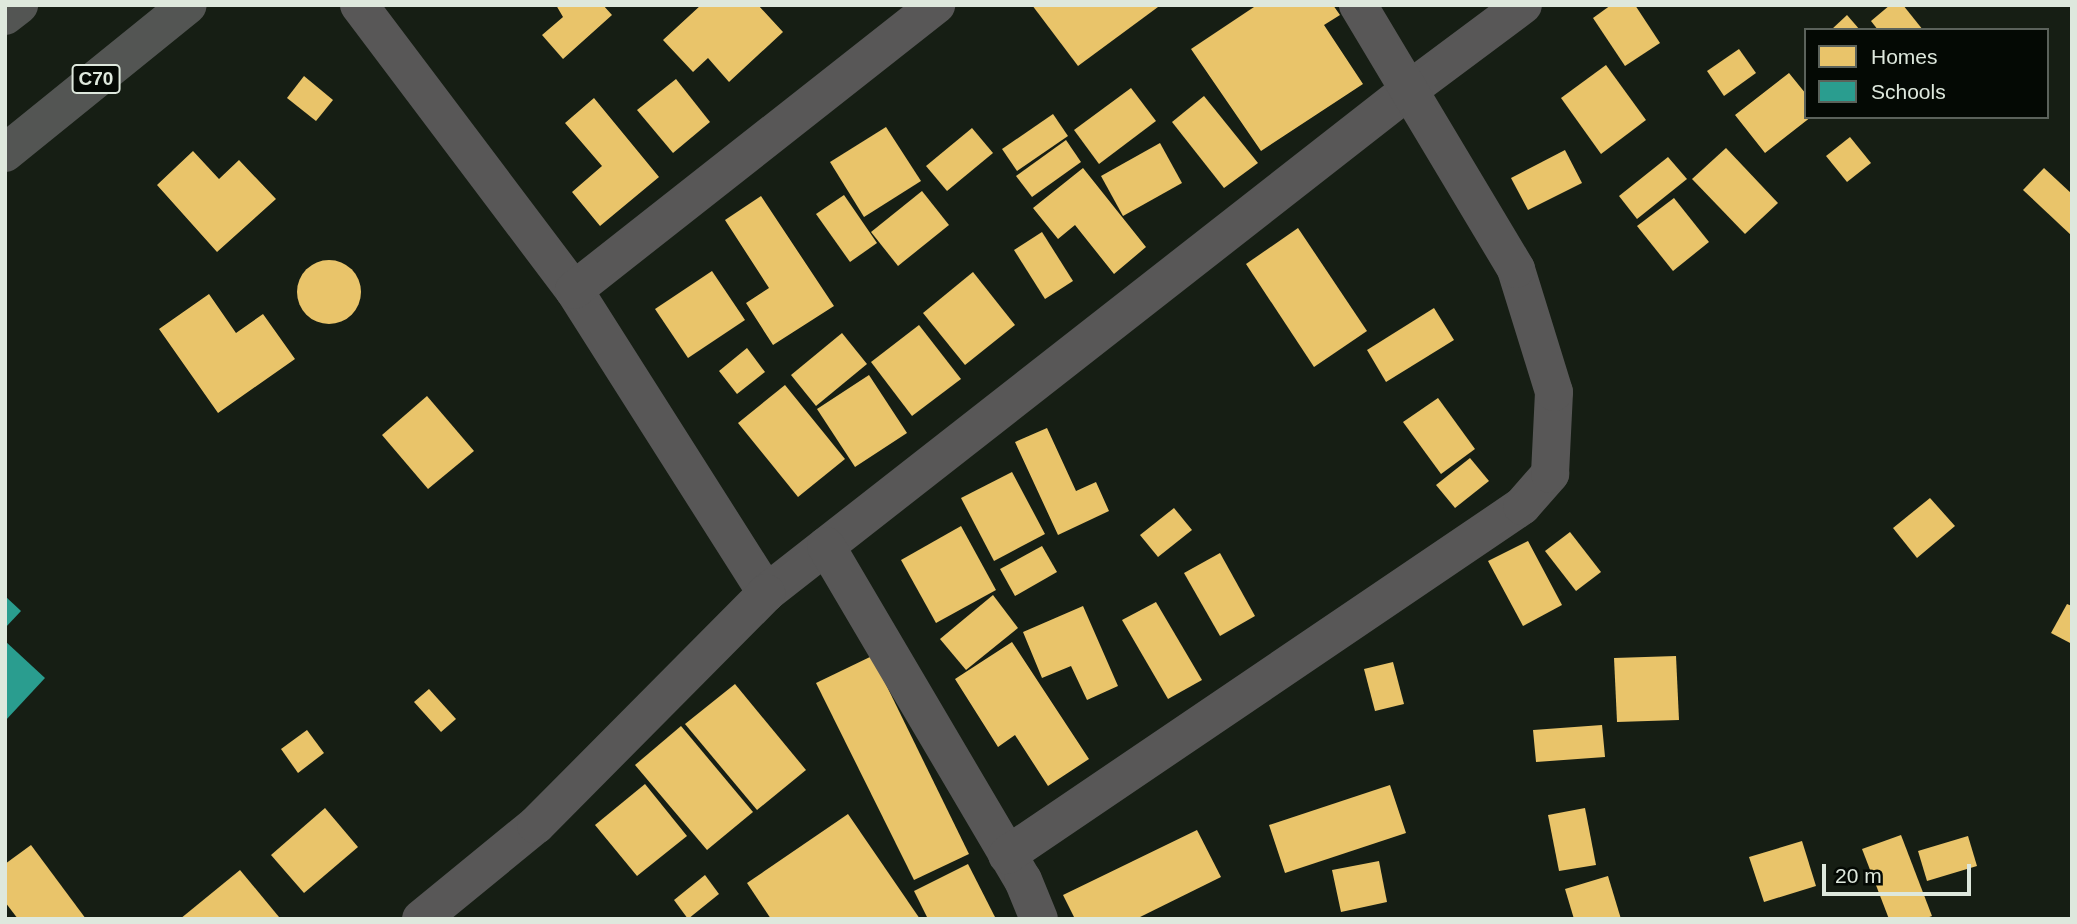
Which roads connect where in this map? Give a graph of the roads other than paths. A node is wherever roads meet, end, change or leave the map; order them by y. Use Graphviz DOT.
graph roads {
  1 [pos="19,5"];
  2 [pos="188,5"];
  3 [pos="359,5"];
  4 [pos="936,5"];
  5 [pos="1358,5"];
  6 [pos="1523,5"];
  7 [pos="5,16"];
  8 [pos="1409,90"];
  9 [pos="5,153"];
  10 [pos="573,290"];
  11 [pos="826,546"];
  12 [pos="766,593"];
  13 [pos="1007,855"];
  14 [pos="421,919"];
  15 [pos="1040,919"];
  1 -- 7 [label="highway"];
  2 -- 9 [label="highway, C70"];
  3 -- 10 [label="street"];
  4 -- 10 [label="street"];
  5 -- 8 [label="street"];
  6 -- 8 [label="street"];
  8 -- 11 [label="street"];
  8 -- 13 [label="street"];
  10 -- 12 [label="street"];
  11 -- 12 [label="street"];
  11 -- 13 [label="street"];
  12 -- 14 [label="street"];
  13 -- 15 [label="street"];
}
